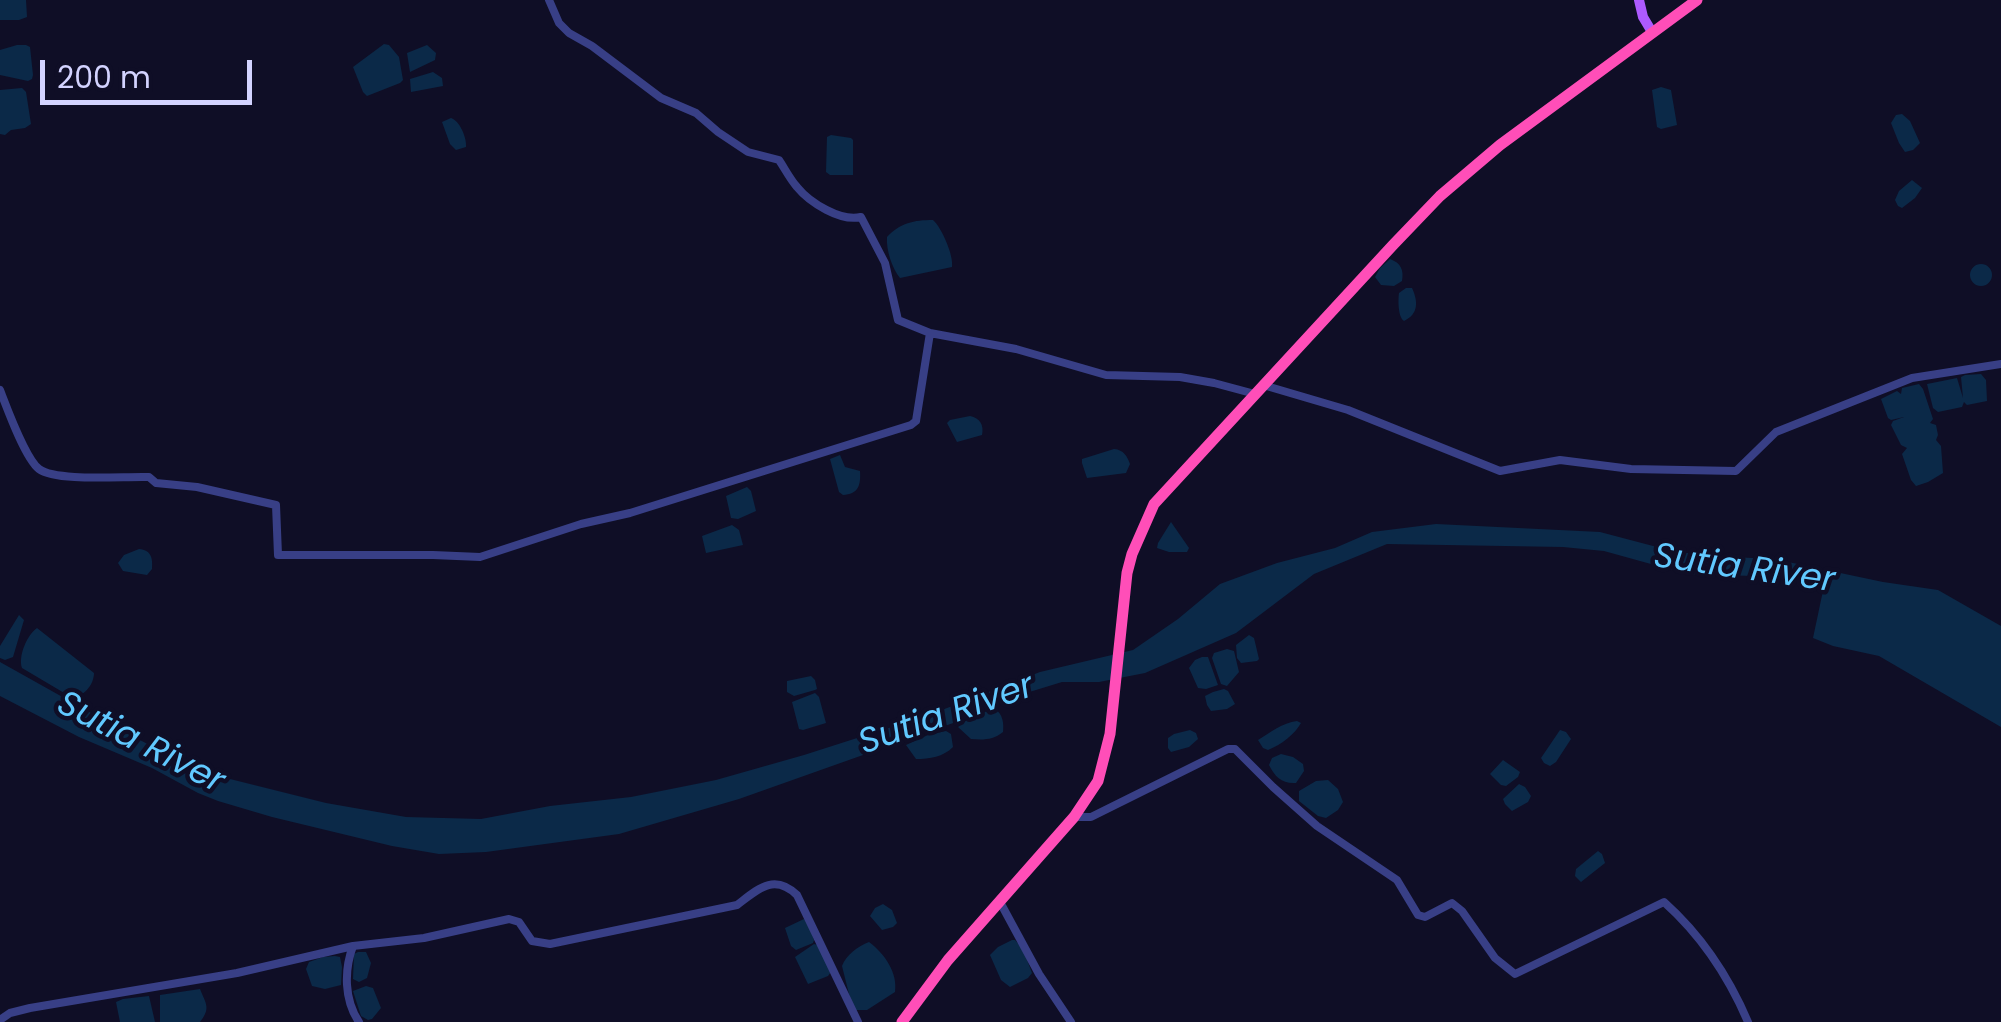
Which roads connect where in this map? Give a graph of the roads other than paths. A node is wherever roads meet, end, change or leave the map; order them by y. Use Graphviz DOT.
graph roads {
  1 [pos="549,0"];
  2 [pos="1639,0"];
  3 [pos="1697,0"];
  4 [pos="1652,32"];
  5 [pos="930,334"];
  6 [pos="2001,364"];
  7 [pos="1259,389"];
  8 [pos="0,390"];
  9 [pos="1074,817"];
  10 [pos="1000,902"];
  11 [pos="353,946"];
  12 [pos="0,1020"];
  13 [pos="358,1022"];
  14 [pos="858,1022"];
  15 [pos="902,1022"];
  16 [pos="1071,1022"];
  17 [pos="1748,1022"];
  1 -- 5 [label="street"];
  2 -- 4 [label="main road"];
  3 -- 4 [label="highway"];
  4 -- 7 [label="highway"];
  5 -- 7 [label="street"];
  5 -- 8 [label="street"];
  6 -- 7 [label="street"];
  7 -- 9 [label="highway"];
  9 -- 10 [label="highway"];
  9 -- 17 [label="street"];
  10 -- 15 [label="highway"];
  10 -- 16 [label="street"];
  11 -- 12 [label="street"];
  11 -- 13 [label="street"];
  11 -- 14 [label="street"];
}
